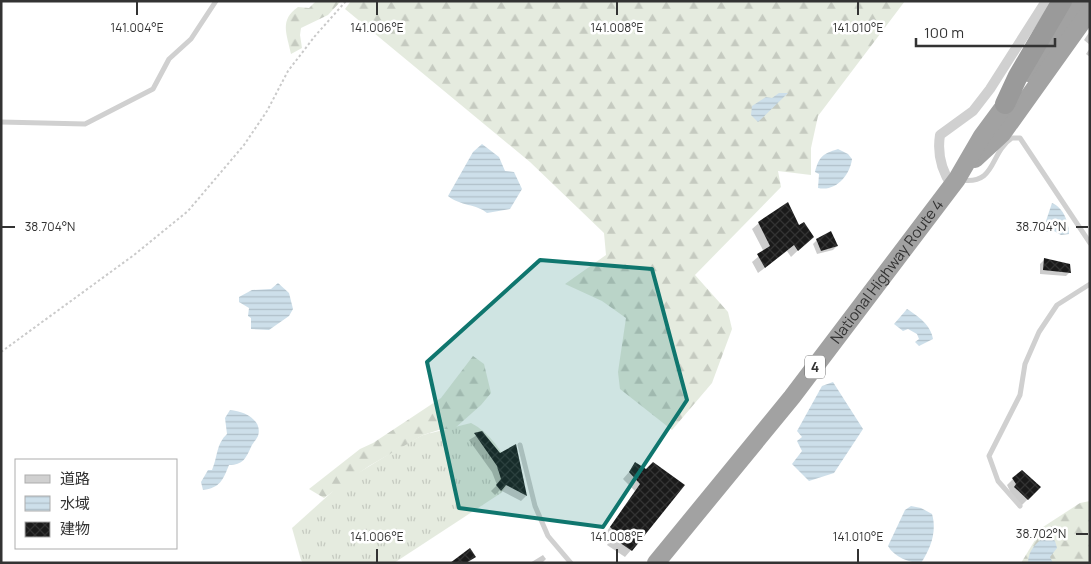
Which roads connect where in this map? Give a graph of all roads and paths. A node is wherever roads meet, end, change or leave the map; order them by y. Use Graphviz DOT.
graph roads {
  1 [pos="216,1"];
  2 [pos="346,1"];
  3 [pos="1046,1"];
  4 [pos="1062,1"];
  5 [pos="1081,1"];
  6 [pos="1090,11"];
  7 [pos="1005,104"];
  8 [pos="1,122"];
  9 [pos="959,177"];
  10 [pos="1090,243"];
  11 [pos="1090,284"];
  12 [pos="1,352"];
  13 [pos="520,445"];
  14 [pos="1020,506"];
  15 [pos="571,563"];
  16 [pos="656,563"];
  1 -- 8 [label="lane"];
  2 -- 12 [label="path"];
  3 -- 9 [label="street"];
  4 -- 7 [label="highway"];
  5 -- 7 [label="highway, National Highway Route 4 / 4"];
  6 -- 9 [label="highway, National Highway Route 4 / 4"];
  7 -- 9 [label="highway, National Highway Route 4 / 4"];
  9 -- 10 [label="lane"];
  9 -- 16 [label="highway, National Highway Route 4 / 4"];
  11 -- 14 [label="lane"];
  13 -- 15 [label="lane"];
}
